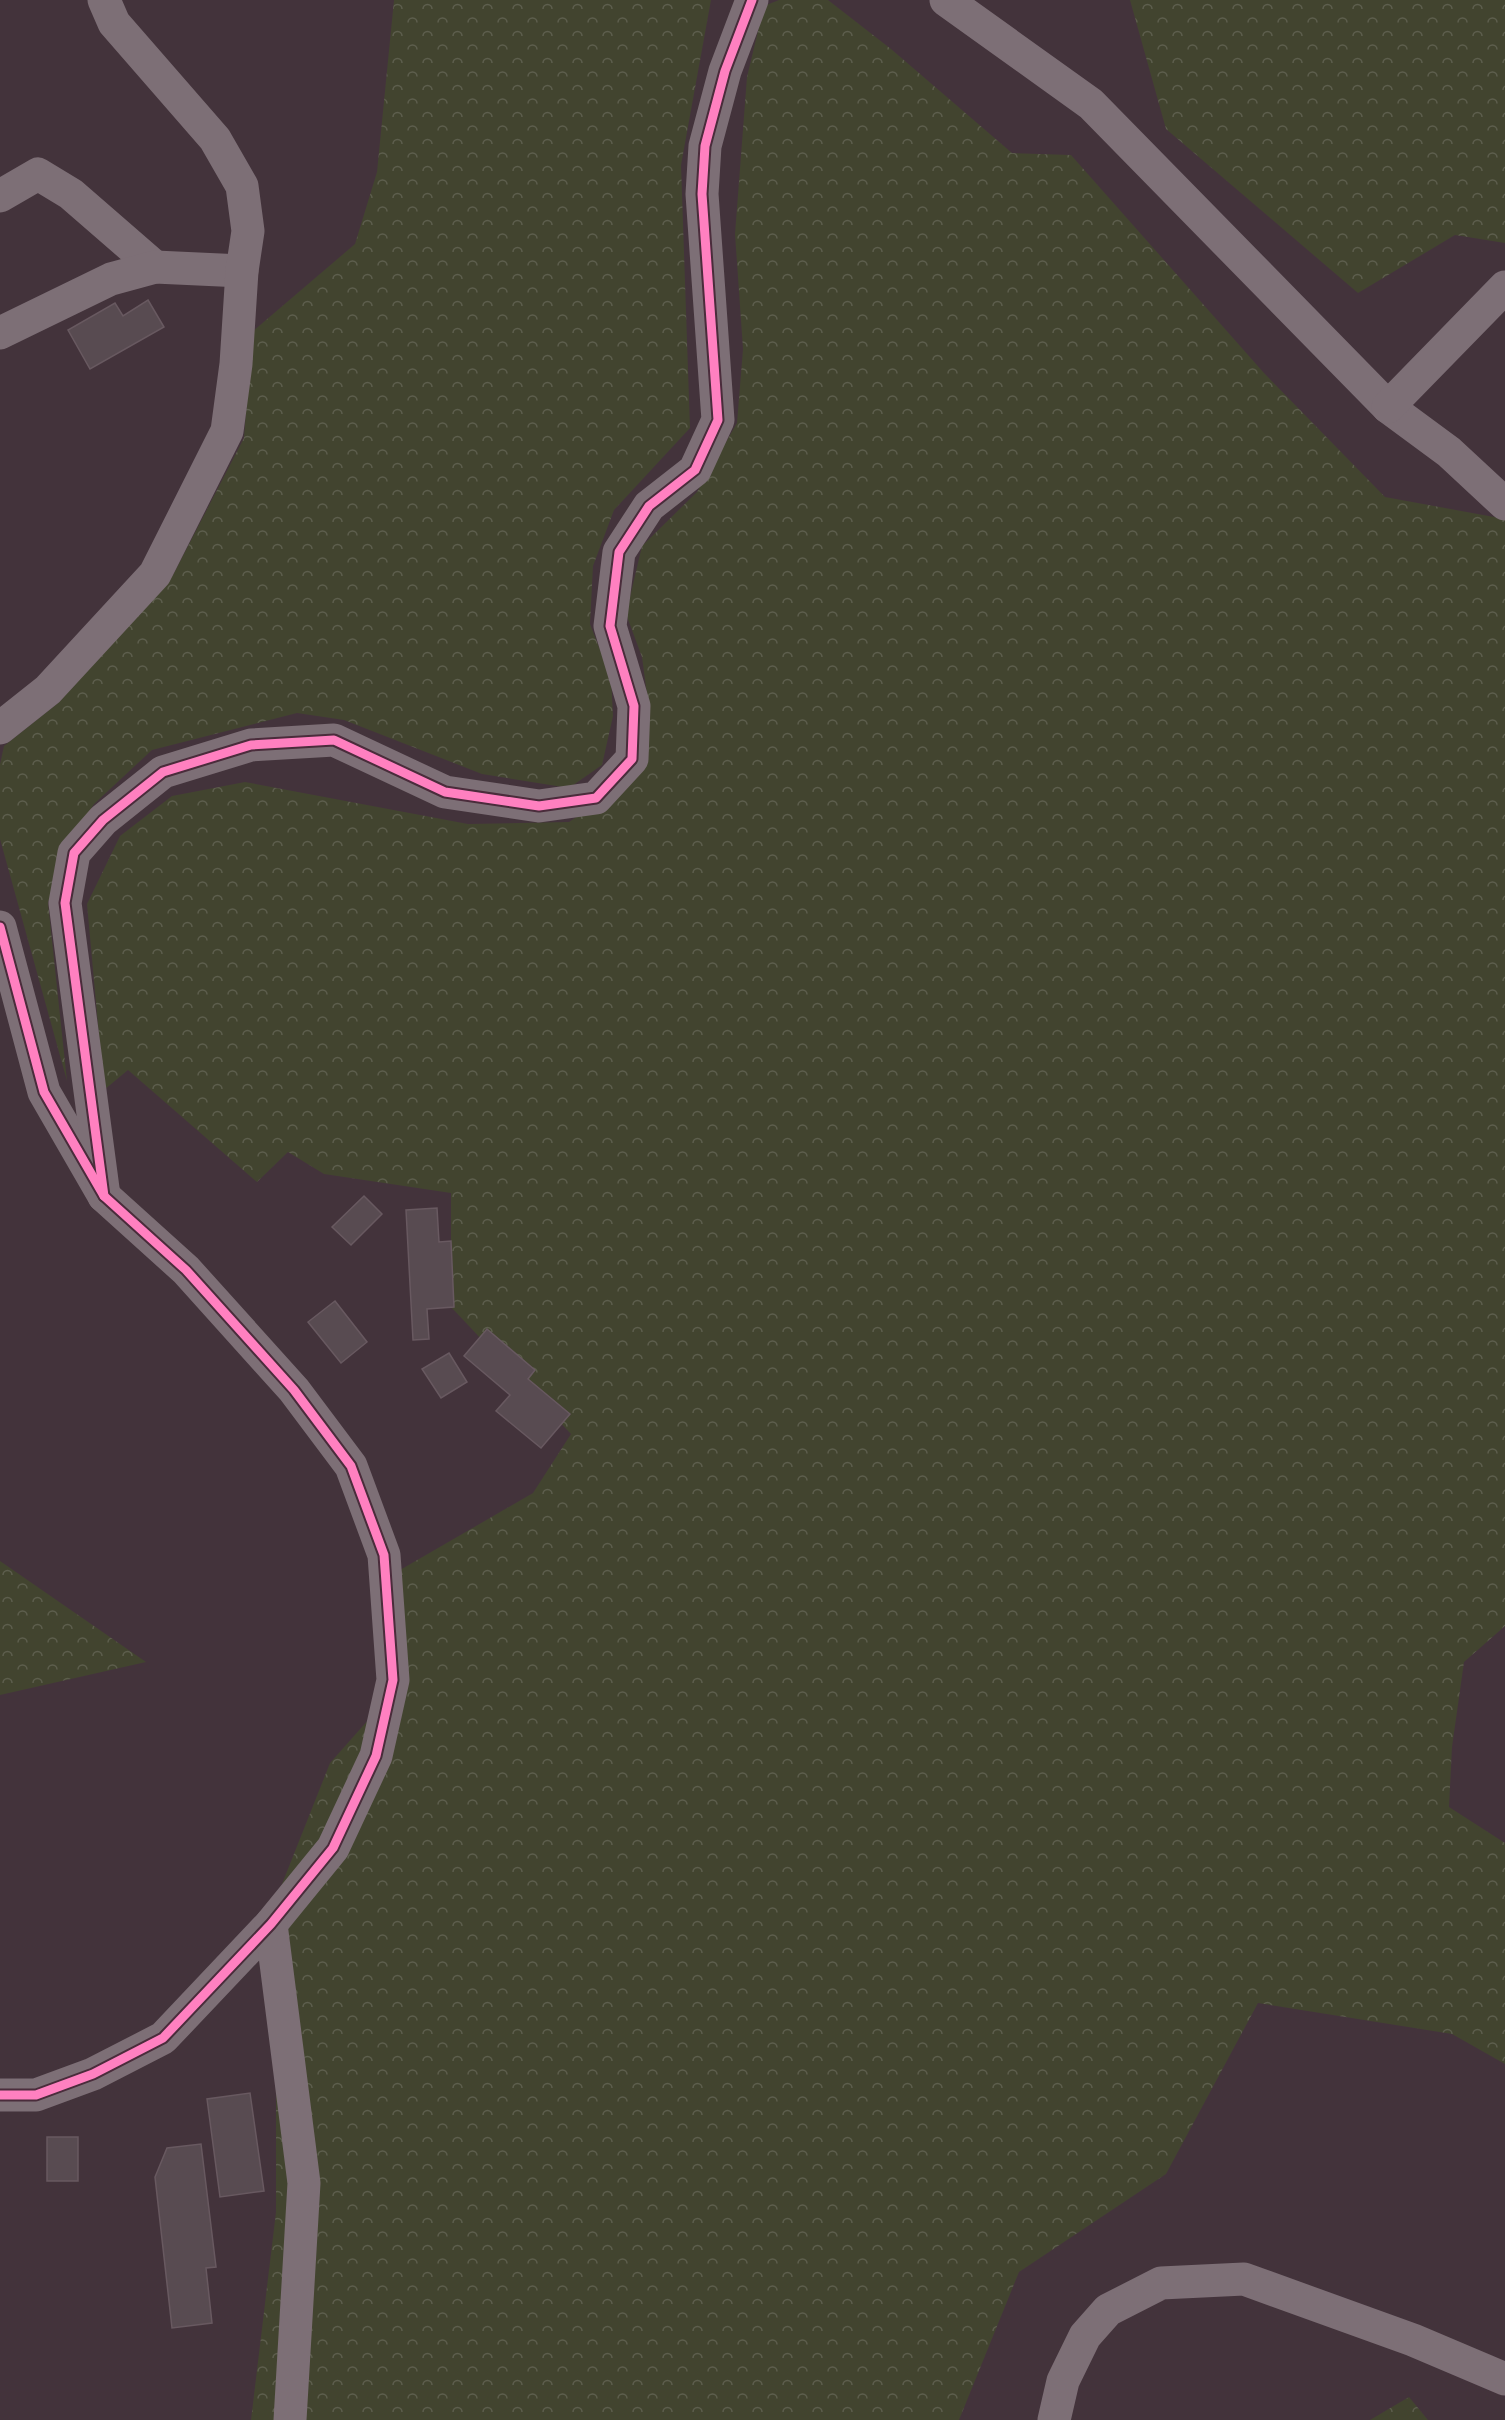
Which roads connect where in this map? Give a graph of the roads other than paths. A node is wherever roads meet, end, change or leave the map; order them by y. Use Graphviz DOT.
graph roads {
  1 [pos="104,0"];
  2 [pos="752,0"];
  3 [pos="946,0"];
  4 [pos="0,196"];
  5 [pos="155,267"];
  6 [pos="242,271"];
  7 [pos="1505,287"];
  8 [pos="0,333"];
  9 [pos="1388,407"];
  10 [pos="1505,504"];
  11 [pos="0,728"];
  12 [pos="0,927"];
  13 [pos="104,1196"];
  14 [pos="271,1924"];
  15 [pos="0,2095"];
  16 [pos="1505,2379"];
  17 [pos="290,2420"];
  18 [pos="1054,2420"];
  1 -- 6 [label="street"];
  2 -- 13 [label="street"];
  3 -- 9 [label="street"];
  4 -- 5 [label="street"];
  5 -- 6 [label="street"];
  5 -- 8 [label="street"];
  6 -- 11 [label="street"];
  7 -- 9 [label="street"];
  9 -- 10 [label="street"];
  12 -- 13 [label="street"];
  13 -- 14 [label="street"];
  14 -- 15 [label="street"];
  14 -- 17 [label="street"];
  16 -- 18 [label="street"];
}
